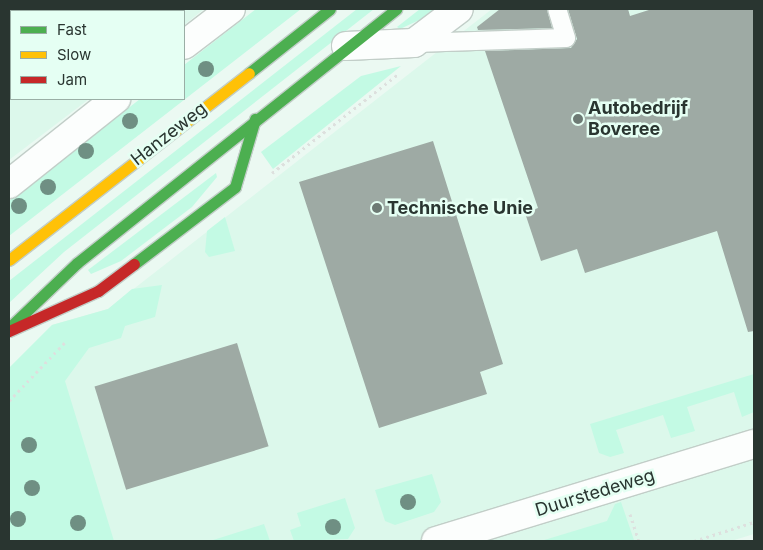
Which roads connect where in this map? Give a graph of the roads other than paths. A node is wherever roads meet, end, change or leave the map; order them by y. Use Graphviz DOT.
graph roads {
  1 [pos="231,9"];
  2 [pos="330,9"];
  3 [pos="396,9"];
  4 [pos="459,9"];
  5 [pos="557,9"];
  6 [pos="414,43"];
  7 [pos="185,44"];
  8 [pos="346,46"];
  9 [pos="115,100"];
  10 [pos="255,119"];
  11 [pos="9,184"];
  12 [pos="9,260"];
  13 [pos="9,330"];
  14 [pos="754,444"];
  15 [pos="436,541"];
  1 -- 7 [label="street"];
  2 -- 12 [label="main road, Hanzeweg"];
  3 -- 8 [label="main road"];
  4 -- 6 [label="street"];
  5 -- 6 [label="lane"];
  6 -- 8 [label="street"];
  8 -- 10 [label="main road"];
  9 -- 11 [label="street"];
  10 -- 13 [label="main road"];
  10 -- 13 [label="main road"];
  14 -- 15 [label="street, Duurstedeweg"];
}
